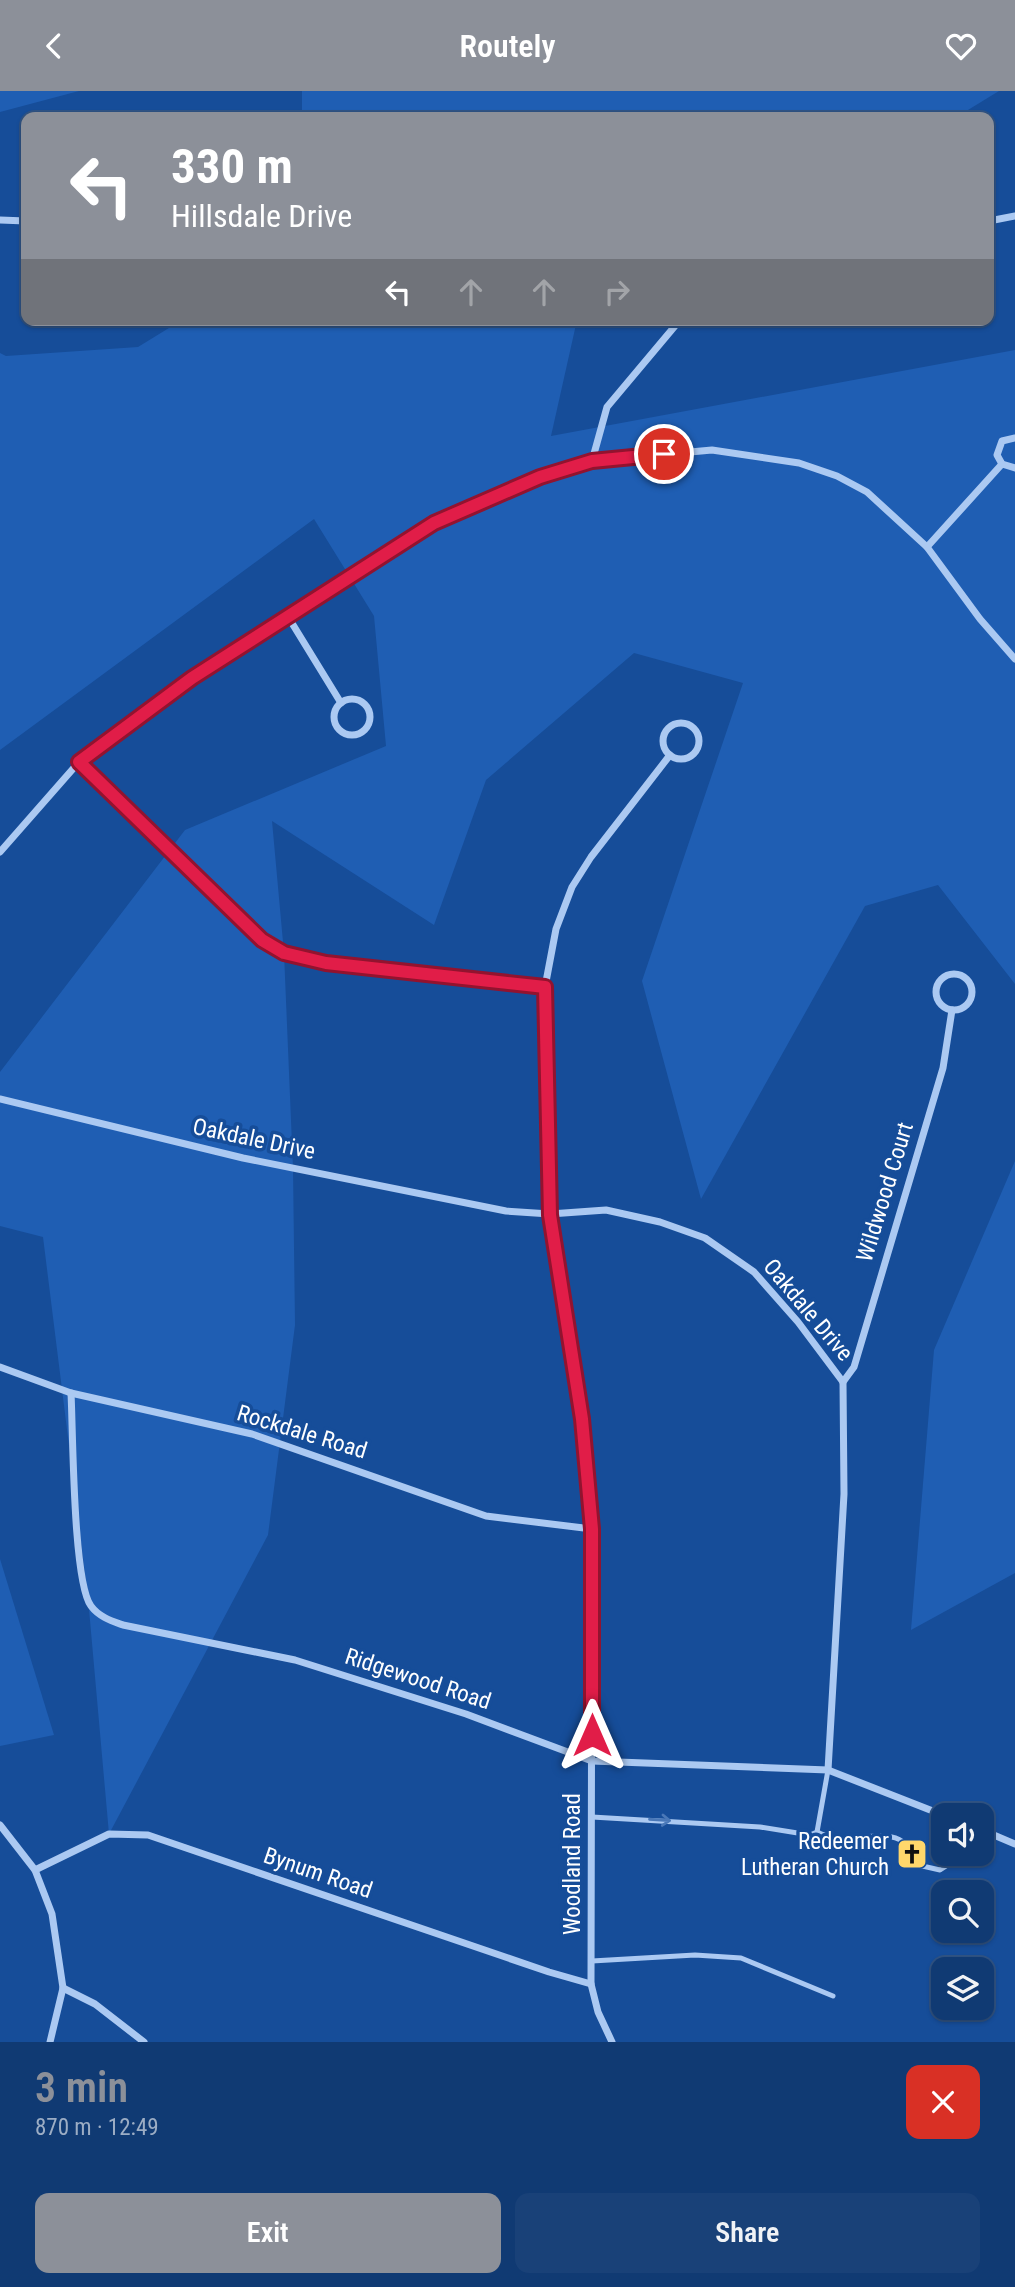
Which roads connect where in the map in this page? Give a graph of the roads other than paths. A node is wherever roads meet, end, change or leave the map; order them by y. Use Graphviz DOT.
graph roads {
  1 [pos="1015,216"];
  2 [pos="0,220"];
  3 [pos="994,220"];
  4 [pos="21,221"];
  5 [pos="675,326"];
  6 [pos="1015,438"];
  7 [pos="592,461"];
  8 [pos="1002,464"];
  9 [pos="1015,468"];
  10 [pos="928,547"];
  11 [pos="287,615"];
  12 [pos="1015,659"];
  13 [pos="341,702"];
  14 [pos="670,755"];
  15 [pos="79,762"];
  16 [pos="0,852"];
  17 [pos="545,987"];
  18 [pos="952,1010"];
  19 [pos="0,1099"];
  20 [pos="550,1215"];
  21 [pos="0,1367"];
  22 [pos="844,1382"];
  23 [pos="71,1393"];
  24 [pos="592,1529"];
  25 [pos="592,1761"];
  26 [pos="828,1770"];
  27 [pos="931,1810"];
  28 [pos="592,1817"];
  29 [pos="0,1825"];
  30 [pos="817,1832"];
  31 [pos="994,1836"];
  32 [pos="1015,1844"];
  33 [pos="946,1866"];
  34 [pos="35,1870"];
  35 [pos="592,1961"];
  36 [pos="592,1984"];
  37 [pos="63,1988"];
  38 [pos="833,1996"];
  39 [pos="50,2042"];
  40 [pos="144,2042"];
  41 [pos="612,2042"];
  1 -- 3 [label="street"];
  2 -- 4 [label="street"];
  5 -- 7 [label="street"];
  6 -- 8 [label="street"];
  7 -- 10 [label="street"];
  7 -- 11 [label="street"];
  8 -- 9 [label="street"];
  8 -- 10 [label="street"];
  10 -- 12 [label="street"];
  11 -- 13 [label="street"];
  11 -- 15 [label="street"];
  13 -- 13 [label="street"];
  14 -- 14 [label="street"];
  14 -- 17 [label="street, Woodland Road"];
  15 -- 16 [label="street"];
  15 -- 17 [label="street"];
  17 -- 20 [label="street, Woodland Road"];
  18 -- 18 [label="street"];
  18 -- 22 [label="street, Wildwood Court"];
  19 -- 20 [label="street, Oakdale Drive"];
  20 -- 22 [label="street, Oakdale Drive"];
  20 -- 24 [label="street, Woodland Road"];
  21 -- 23 [label="street, Rockdale Road"];
  22 -- 26 [label="street, Oakdale Drive"];
  23 -- 24 [label="street, Rockdale Road"];
  23 -- 25 [label="street, Ridgewood Road"];
  24 -- 25 [label="street, Woodland Road"];
  25 -- 26 [label="street, Ridgewood Road"];
  25 -- 28 [label="street, Woodland Road"];
  26 -- 27 [label="street, Ridgewood Road"];
  26 -- 30 [label="lane"];
  28 -- 30 [label="lane, one-way"];
  28 -- 35 [label="street, Woodland Road"];
  29 -- 34 [label="street"];
  30 -- 33 [label="lane"];
  31 -- 32 [label="street"];
  34 -- 36 [label="street, Bynum Road"];
  34 -- 37 [label="street"];
  35 -- 36 [label="street, Woodland Road"];
  35 -- 38 [label="lane"];
  36 -- 41 [label="street, Woodland Road"];
  37 -- 39 [label="street"];
  37 -- 40 [label="street"];
}
